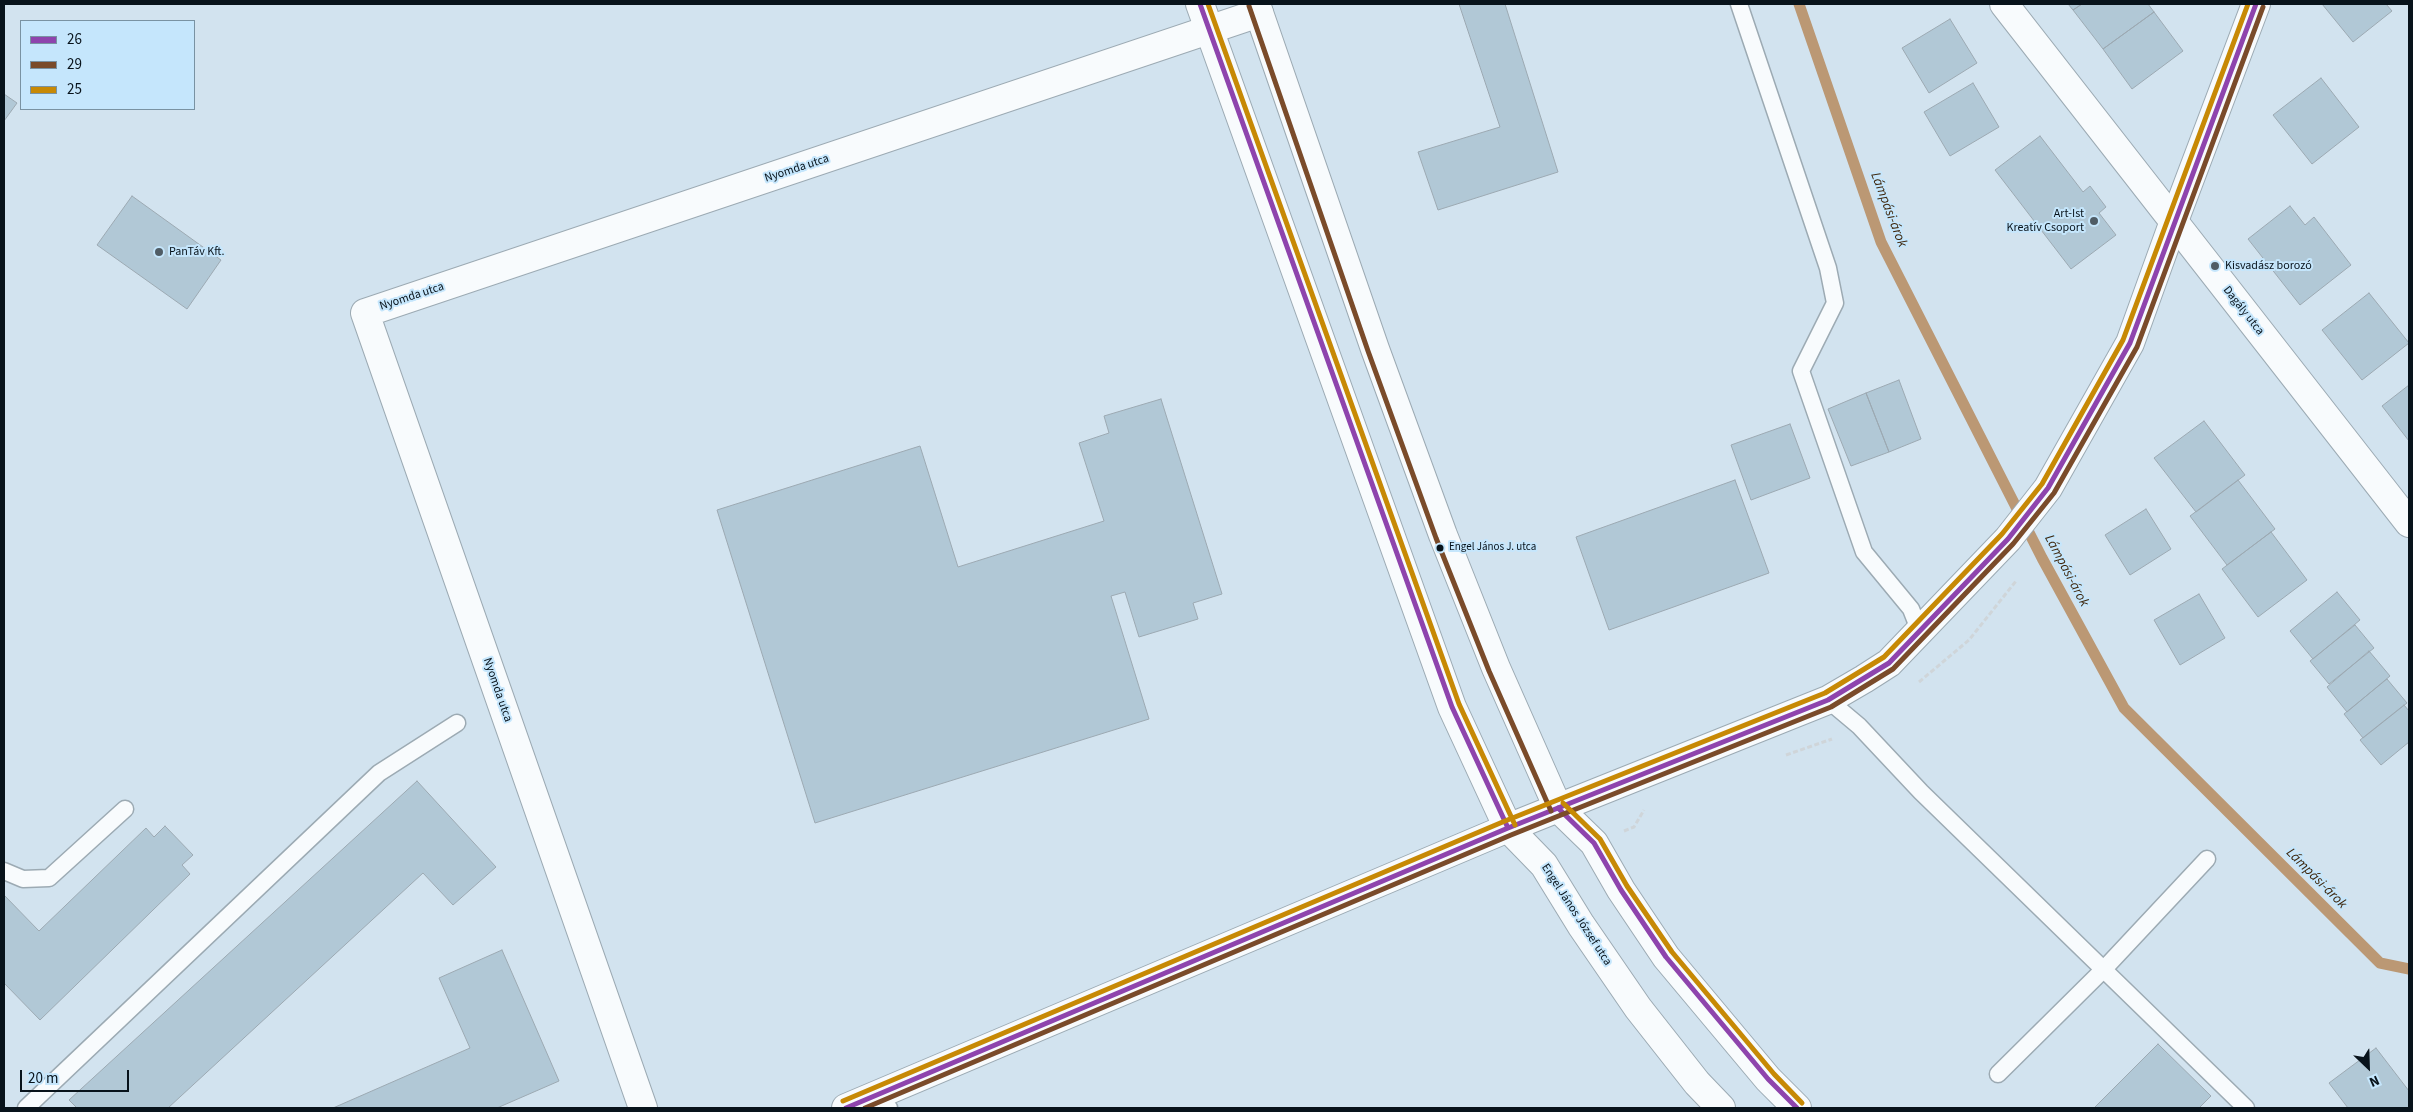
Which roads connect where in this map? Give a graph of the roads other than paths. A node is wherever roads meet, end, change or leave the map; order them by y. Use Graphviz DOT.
graph roads {
  1 [pos="1200,4"];
  2 [pos="1739,4"];
  3 [pos="2004,4"];
  4 [pos="2256,4"];
  5 [pos="1258,8"];
  6 [pos="1210,31"];
  7 [pos="2174,221"];
  8 [pos="2409,523"];
  9 [pos="1920,632"];
  10 [pos="1828,700"];
  11 [pos="457,723"];
  12 [pos="1558,808"];
  13 [pos="125,809"];
  14 [pos="1508,828"];
  15 [pos="2207,859"];
  16 [pos="4,871"];
  17 [pos="2104,969"];
  18 [pos="1998,1074"];
  19 [pos="884,1102"];
  20 [pos="26,1108"];
  21 [pos="643,1108"];
  22 [pos="846,1108"];
  23 [pos="1721,1108"];
  24 [pos="1798,1108"];
  25 [pos="2246,1108"];
  1 -- 6 [label="street, Engel János József utca"];
  2 -- 9 [label="lane"];
  3 -- 7 [label="street, Dagály utca"];
  4 -- 7 [label="street"];
  5 -- 6 [label="street, Nyomda utca"];
  5 -- 12 [label="street"];
  6 -- 14 [label="street, Engel János József utca"];
  6 -- 21 [label="street, Nyomda utca"];
  7 -- 8 [label="street, Dagály utca"];
  7 -- 9 [label="street"];
  9 -- 10 [label="street"];
  10 -- 12 [label="street"];
  10 -- 17 [label="lane"];
  11 -- 20 [label="lane"];
  12 -- 14 [label="street"];
  12 -- 24 [label="street"];
  13 -- 16 [label="lane"];
  14 -- 19 [label="street"];
  14 -- 23 [label="street, Engel János József utca"];
  15 -- 17 [label="lane"];
  17 -- 18 [label="lane"];
  17 -- 25 [label="lane"];
  19 -- 22 [label="street"];
}
